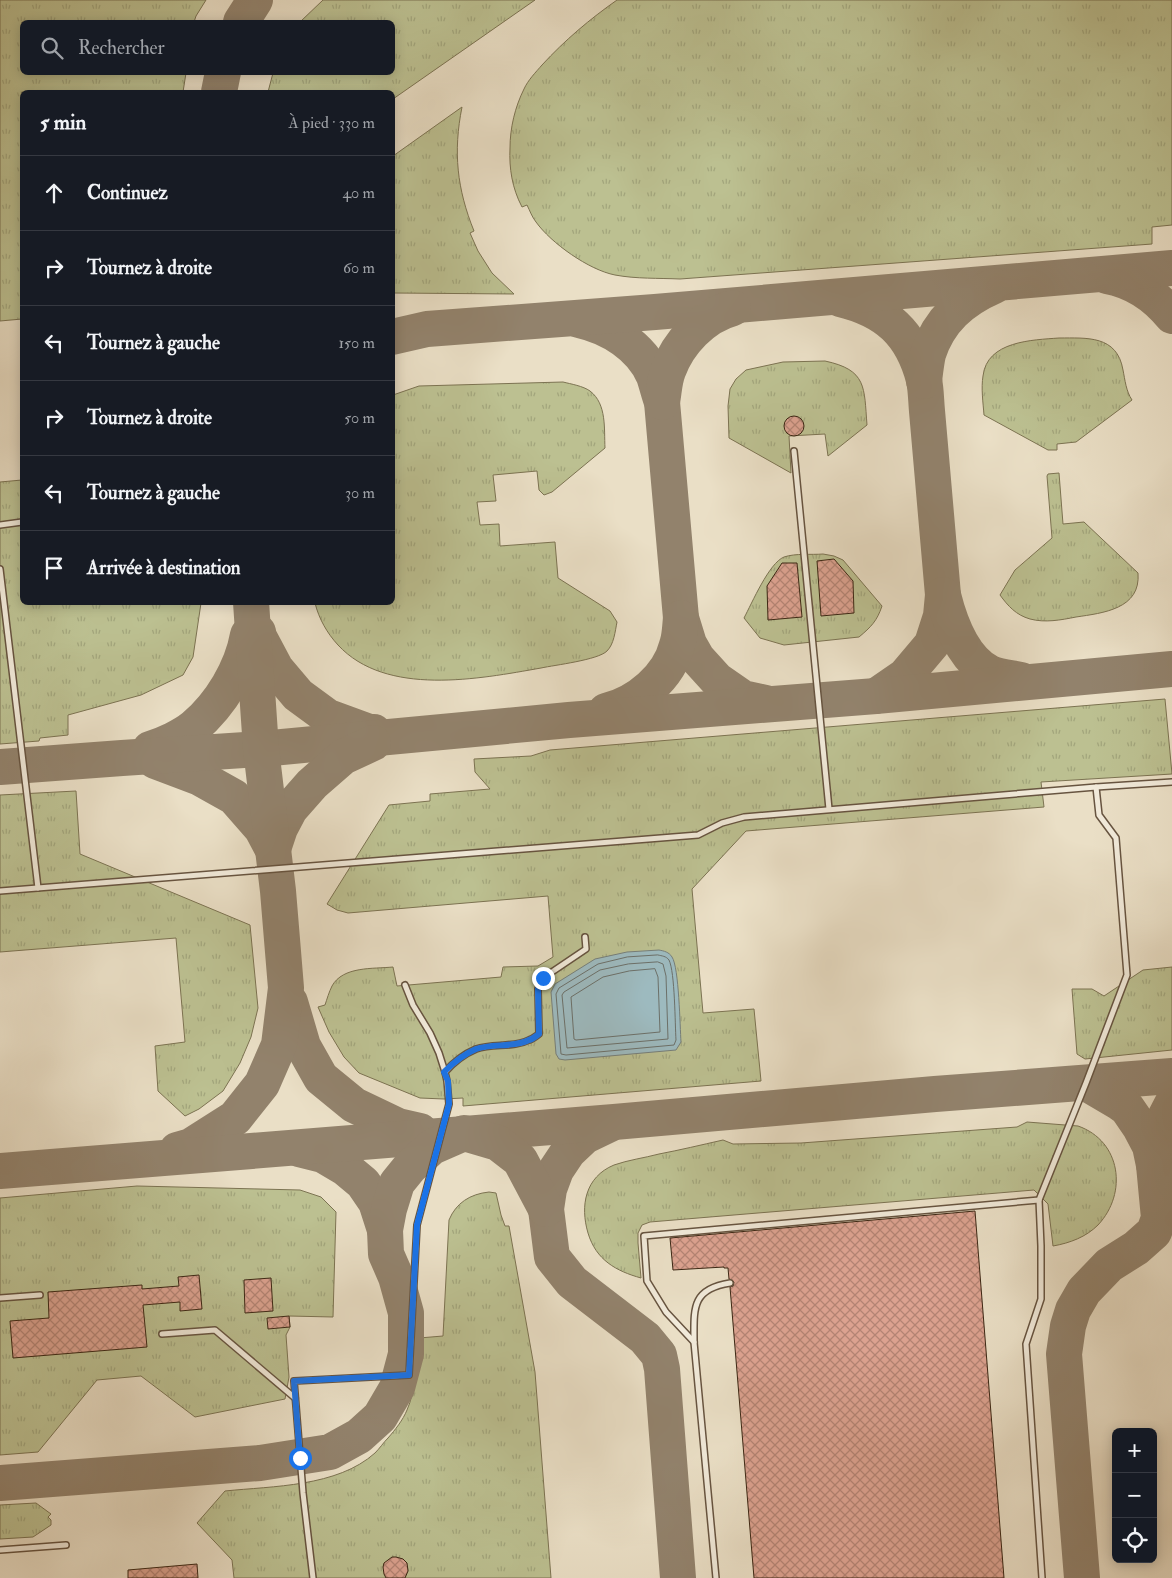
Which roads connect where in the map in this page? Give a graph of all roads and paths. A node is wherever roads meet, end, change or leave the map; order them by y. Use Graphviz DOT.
graph roads {
  1 [pos="794,451"];
  2 [pos="20,522"];
  3 [pos="0,524"];
  4 [pos="0,569"];
  5 [pos="1172,782"];
  6 [pos="1096,787"];
  7 [pos="829,809"];
  8 [pos="38,888"];
  9 [pos="0,891"];
  10 [pos="585,936"];
  11 [pos="405,985"];
  12 [pos="444,1072"];
  13 [pos="1038,1200"];
  14 [pos="730,1283"];
  15 [pos="40,1295"];
  16 [pos="0,1298"];
  17 [pos="162,1334"];
  18 [pos="694,1342"];
  19 [pos="295,1398"];
  20 [pos="66,1544"];
  21 [pos="0,1550"];
  22 [pos="313,1578"];
  23 [pos="716,1578"];
  24 [pos="1042,1578"];
  1 -- 7 [label="lane"];
  2 -- 3 [label="lane"];
  4 -- 8 [label="lane"];
  5 -- 6 [label="lane"];
  6 -- 7 [label="lane"];
  6 -- 13 [label="lane"];
  7 -- 8 [label="lane"];
  8 -- 9 [label="lane"];
  10 -- 12 [label="lane"];
  11 -- 12 [label="lane"];
  12 -- 19 [label="lane"];
  13 -- 18 [label="lane"];
  13 -- 24 [label="lane"];
  14 -- 18 [label="lane"];
  15 -- 16 [label="lane"];
  17 -- 19 [label="lane"];
  18 -- 23 [label="lane"];
  19 -- 22 [label="lane"];
  20 -- 21 [label="lane"];
}
